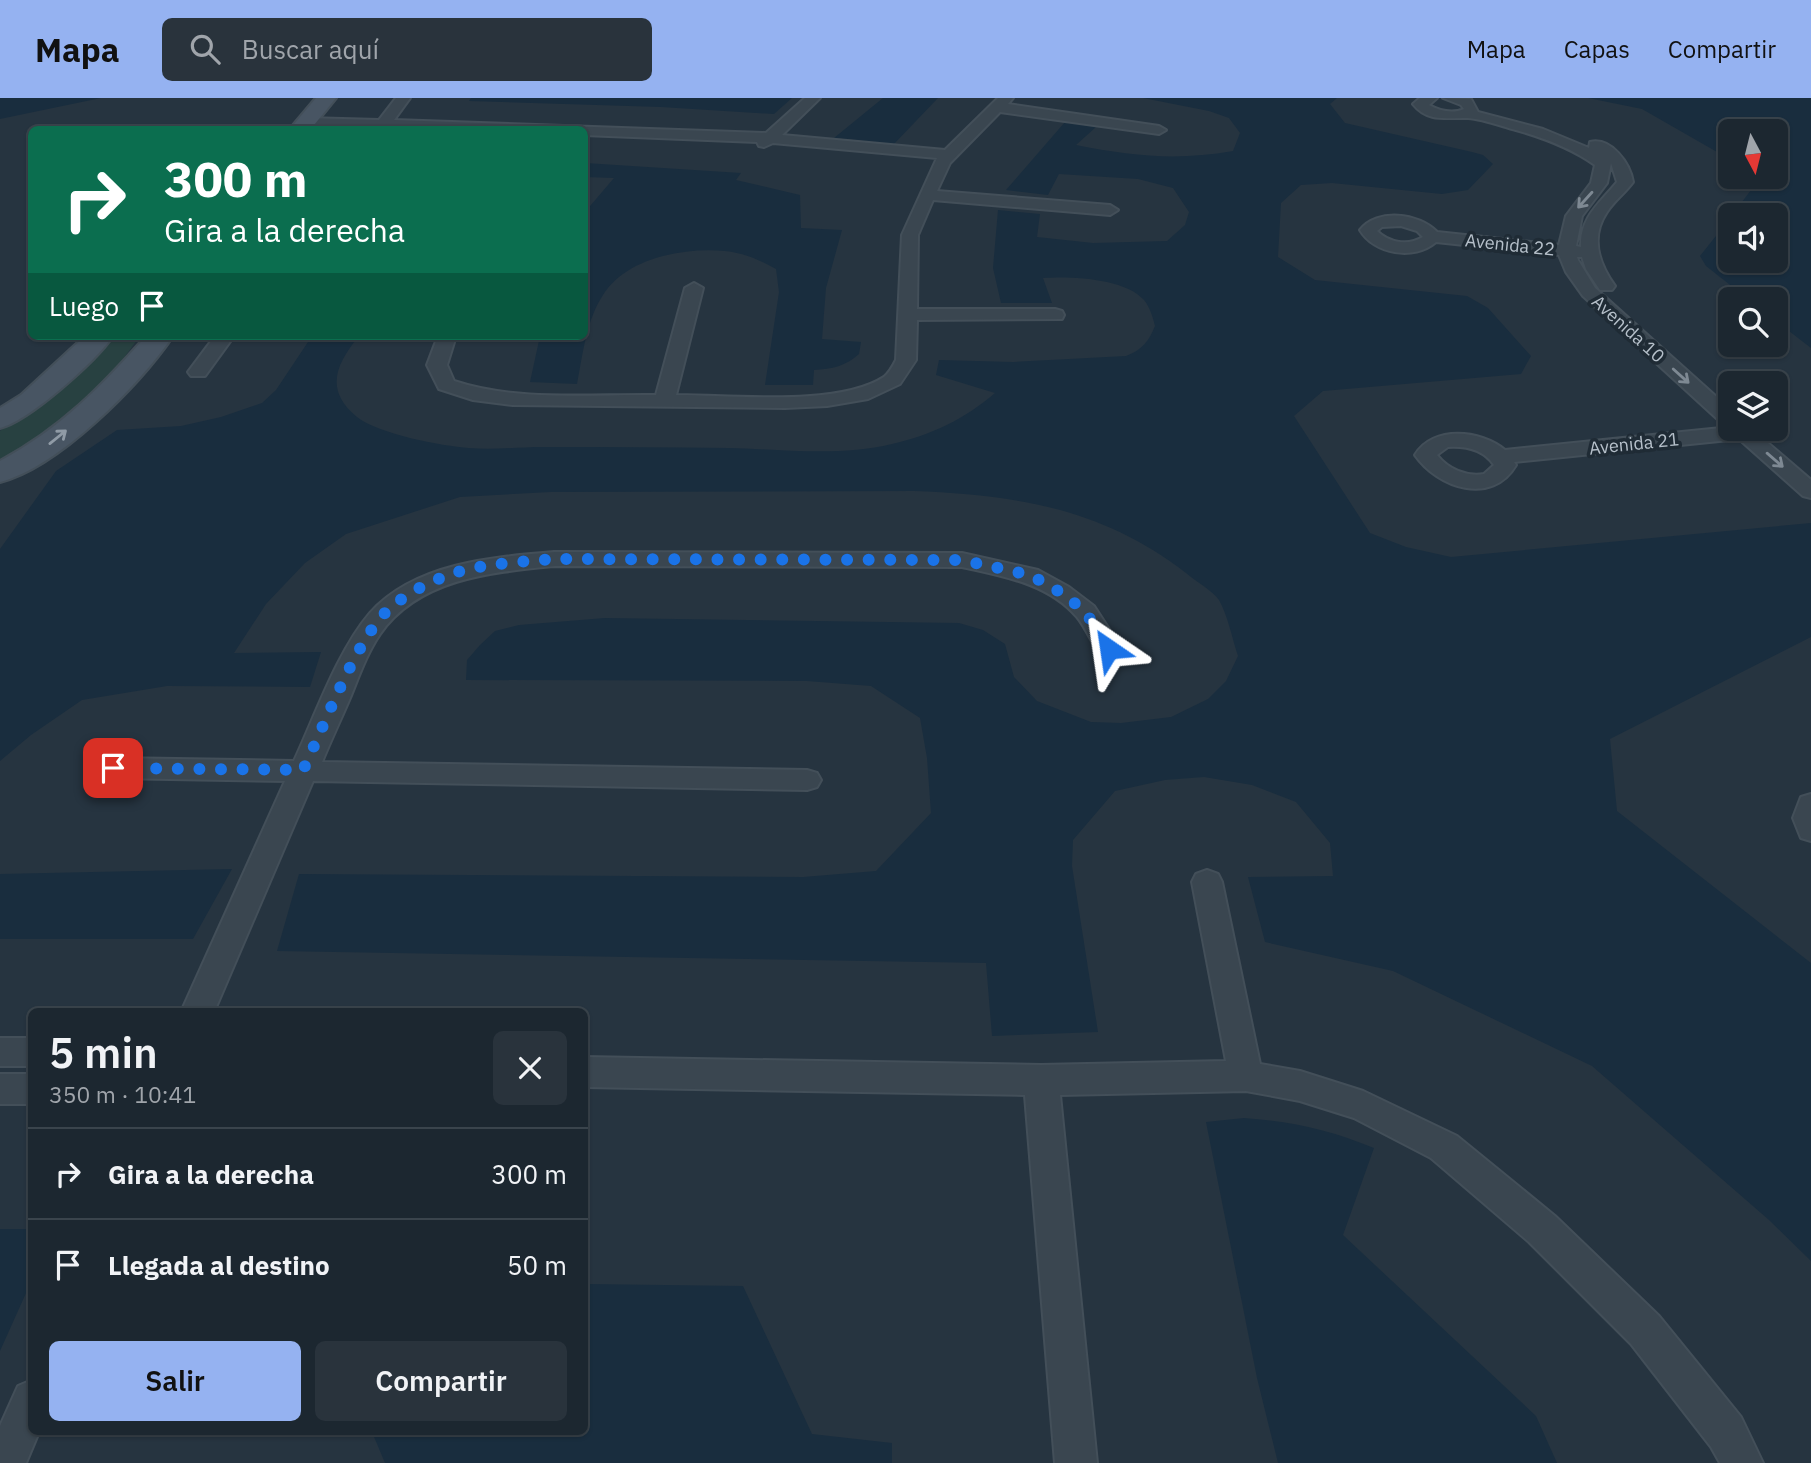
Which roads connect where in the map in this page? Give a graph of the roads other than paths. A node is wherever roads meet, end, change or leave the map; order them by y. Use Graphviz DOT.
graph roads {
  1 [pos="326,98"];
  2 [pos="403,98"];
  3 [pos="813,98"];
  4 [pos="1430,98"];
  5 [pos="1450,98"];
  6 [pos="1001,102"];
  7 [pos="348,106"];
  8 [pos="1470,111"];
  9 [pos="302,126"];
  10 [pos="332,126"];
  11 [pos="382,126"];
  12 [pos="588,131"];
  13 [pos="1159,131"];
  14 [pos="767,141"];
  15 [pos="946,158"];
  16 [pos="926,195"];
  17 [pos="1110,210"];
  18 [pos="1432,237"];
  19 [pos="1566,251"];
  20 [pos="1589,253"];
  21 [pos="694,288"];
  22 [pos="908,314"];
  23 [pos="1055,315"];
  24 [pos="96,340"];
  25 [pos="157,340"];
  26 [pos="222,340"];
  27 [pos="446,340"];
  28 [pos="198,372"];
  29 [pos="1718,387"];
  30 [pos="665,400"];
  31 [pos="1718,409"];
  32 [pos="0,420"];
  33 [pos="1718,430"];
  34 [pos="1754,441"];
  35 [pos="1781,441"];
  36 [pos="1501,457"];
  37 [pos="1811,467"];
  38 [pos="0,473"];
  39 [pos="1811,491"];
  40 [pos="1109,649"];
  41 [pos="113,768"];
  42 [pos="303,770"];
  43 [pos="807,780"];
  44 [pos="1811,804"];
  45 [pos="1811,830"];
  46 [pos="1207,882"];
  47 [pos="199,1008"];
  48 [pos="0,1052"];
  49 [pos="28,1052"];
  50 [pos="588,1072"];
  51 [pos="1246,1076"];
  52 [pos="1041,1080"];
  53 [pos="0,1089"];
  54 [pos="28,1089"];
  55 [pos="28,1409"];
  56 [pos="5,1463"];
  57 [pos="1076,1463"];
  58 [pos="1742,1463"];
  1 -- 9 [label="main road"];
  2 -- 11 [label="street"];
  3 -- 14 [label="street"];
  4 -- 8 [label="street"];
  5 -- 8 [label="street"];
  6 -- 13 [label="street"];
  6 -- 15 [label="street"];
  7 -- 10 [label="main road"];
  8 -- 19 [label="street, one-way"];
  8 -- 20 [label="street"];
  9 -- 10 [label="street"];
  10 -- 11 [label="street"];
  12 -- 14 [label="street"];
  14 -- 15 [label="street"];
  15 -- 16 [label="street"];
  16 -- 17 [label="street"];
  16 -- 22 [label="street"];
  18 -- 19 [label="street, Avenida 22"];
  19 -- 20 [label="street, Avenida 22"];
  19 -- 31 [label="street, Avenida 10, one-way"];
  20 -- 29 [label="street, Avenida 10"];
  21 -- 30 [label="street"];
  22 -- 23 [label="street"];
  22 -- 30 [label="street"];
  24 -- 32 [label="main road"];
  38 -- 25 [label="main road, one-way"];
  26 -- 28 [label="street"];
  27 -- 30 [label="street"];
  33 -- 36 [label="street, Avenida 21"];
  34 -- 39 [label="street, Avenida 10, one-way"];
  35 -- 37 [label="street"];
  40 -- 42 [label="street"];
  41 -- 42 [label="street"];
  42 -- 43 [label="street"];
  42 -- 47 [label="street"];
  44 -- 45 [label="street"];
  46 -- 51 [label="street"];
  48 -- 49 [label="street"];
  50 -- 52 [label="street"];
  51 -- 52 [label="street"];
  51 -- 58 [label="street"];
  52 -- 57 [label="street"];
  53 -- 54 [label="street"];
  55 -- 56 [label="street"];
}
